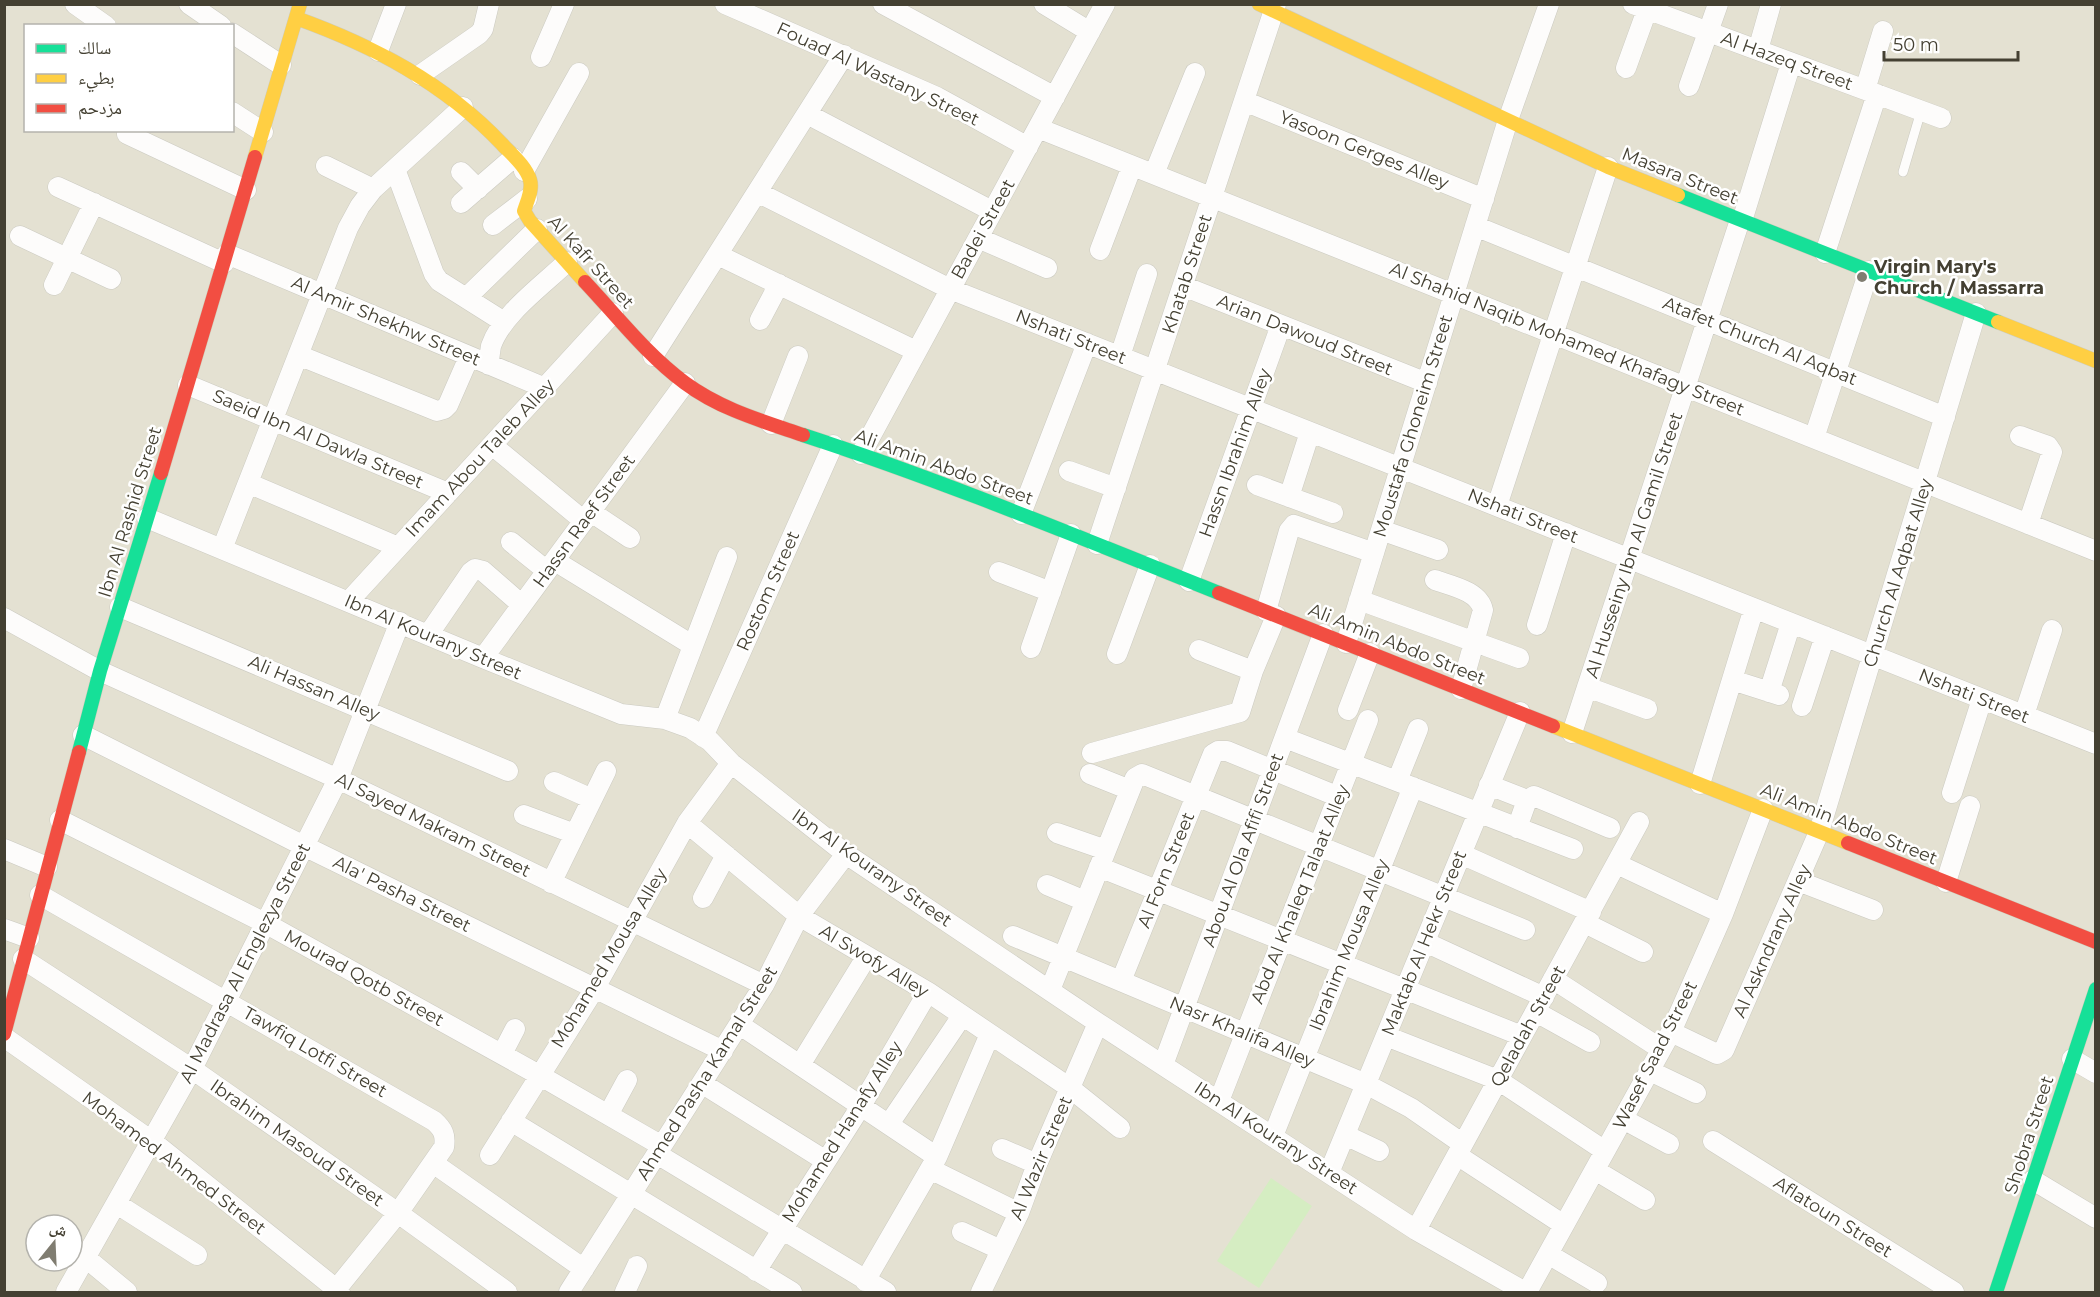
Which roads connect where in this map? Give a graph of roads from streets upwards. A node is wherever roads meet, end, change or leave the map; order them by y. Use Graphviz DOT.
graph roads {
  1 [pos="75,4"];
  2 [pos="189,4"];
  3 [pos="396,4"];
  4 [pos="489,4"];
  5 [pos="564,4"];
  6 [pos="726,4"];
  7 [pos="883,4"];
  8 [pos="1044,4"];
  9 [pos="1105,4"];
  10 [pos="1549,4"];
  11 [pos="1718,4"];
  12 [pos="1771,4"];
  13 [pos="1270,7"];
  14 [pos="1640,7"];
  15 [pos="1065,10"];
  16 [pos="298,11"];
  17 [pos="1676,12"];
  18 [pos="103,24"];
  19 [pos="218,24"];
  20 [pos="1883,31"];
  21 [pos="1090,32"];
  22 [pos="1709,33"];
  23 [pos="234,34"];
  24 [pos="1758,50"];
  25 [pos="378,51"];
  26 [pos="844,55"];
  27 [pos="541,57"];
  28 [pos="1791,63"];
  29 [pos="281,65"];
  30 [pos="1626,68"];
  31 [pos="579,73"];
  32 [pos="1195,73"];
  33 [pos="420,75"];
  34 [pos="1689,86"];
  35 [pos="1871,92"];
  36 [pos="1055,97"];
  37 [pos="1244,101"];
  38 [pos="463,108"];
  39 [pos="234,112"];
  40 [pos="807,114"];
  41 [pos="1941,118"];
  42 [pos="1508,120"];
  43 [pos="1038,128"];
  44 [pos="263,132"];
  45 [pos="127,134"];
  46 [pos="1028,147"];
  47 [pos="519,164"];
  48 [pos="326,166"];
  49 [pos="1132,166"];
  50 [pos="1608,167"];
  51 [pos="394,169"];
  52 [pos="461,172"];
  53 [pos="1154,174"];
  54 [pos="58,187"];
  55 [pos="373,189"];
  56 [pos="478,189"];
  57 [pos="246,190"];
  58 [pos="757,192"];
  59 [pos="1212,198"];
  60 [pos="1484,199"];
  61 [pos="527,200"];
  62 [pos="93,203"];
  63 [pos="462,203"];
  64 [pos="992,211"];
  65 [pos="1741,220"];
  66 [pos="493,225"];
  67 [pos="1475,226"];
  68 [pos="537,229"];
  69 [pos="20,236"];
  70 [pos="978,238"];
  71 [pos="1100,250"];
  72 [pos="1825,254"];
  73 [pos="718,255"];
  74 [pos="67,258"];
  75 [pos="226,259"];
  76 [pos="567,262"];
  77 [pos="1575,267"];
  78 [pos="1047,268"];
  79 [pos="1147,274"];
  80 [pos="1874,276"];
  81 [pos="111,279"];
  82 [pos="779,284"];
  83 [pos="54,285"];
  84 [pos="1183,286"];
  85 [pos="950,289"];
  86 [pos="1454,294"];
  87 [pos="322,295"];
  88 [pos="466,298"];
  89 [pos="1972,312"];
  90 [pos="613,314"];
  91 [pos="760,320"];
  92 [pos="1708,320"];
  93 [pos="504,322"];
  94 [pos="1281,325"];
  95 [pos="1554,334"];
  96 [pos="1087,343"];
  97 [pos="916,351"];
  98 [pos="298,355"];
  99 [pos="653,356"];
  100 [pos="798,356"];
  101 [pos="1120,356"];
  102 [pos="469,357"];
  103 [pos="2096,361"];
  104 [pos="489,365"];
  105 [pos="1155,370"];
  106 [pos="1836,372"];
  107 [pos="685,383"];
  108 [pos="1427,383"];
  109 [pos="188,385"];
  110 [pos="1686,387"];
  111 [pos="545,388"];
  112 [pos="1251,408"];
  113 [pos="1945,417"];
  114 [pos="273,420"];
  115 [pos="771,424"];
  116 [pos="1310,432"];
  117 [pos="2020,436"];
  118 [pos="1814,438"];
  119 [pos="492,445"];
  120 [pos="834,445"];
  121 [pos="861,454"];
  122 [pos="1400,468"];
  123 [pos="1069,471"];
  124 [pos="1925,482"];
  125 [pos="248,483"];
  126 [pos="1257,485"];
  127 [pos="1116,488"];
  128 [pos="448,493"];
  129 [pos="1289,497"];
  130 [pos="1497,506"];
  131 [pos="1333,513"];
  132 [pos="1021,514"];
  133 [pos="587,516"];
  134 [pos="147,518"];
  135 [pos="2028,524"];
  136 [pos="1381,530"];
  137 [pos="1566,533"];
  138 [pos="1071,534"];
  139 [pos="630,538"];
  140 [pos="511,542"];
  141 [pos="1098,544"];
  142 [pos="399,547"];
  143 [pos="222,549"];
  144 [pos="1438,550"];
  145 [pos="2096,550"];
  146 [pos="1374,553"];
  147 [pos="727,557"];
  148 [pos="1629,559"];
  149 [pos="1150,565"];
  150 [pos="551,566"];
  151 [pos="999,572"];
  152 [pos="1435,580"];
  153 [pos="1189,581"];
  154 [pos="1051,591"];
  155 [pos="1359,600"];
  156 [pos="348,602"];
  157 [pos="522,605"];
  158 [pos="120,607"];
  159 [pos="1754,608"];
  160 [pos="1271,613"];
  161 [pos="4,618"];
  162 [pos="400,622"];
  163 [pos="1791,623"];
  164 [pos="1537,625"];
  165 [pos="2052,630"];
  166 [pos="1323,634"];
  167 [pos="428,635"];
  168 [pos="1825,636"];
  169 [pos="1474,642"];
  170 [pos="1346,643"];
  171 [pos="692,645"];
  172 [pos="1031,648"];
  173 [pos="1199,650"];
  174 [pos="1370,653"];
  175 [pos="1118,654"];
  176 [pos="1873,655"];
  177 [pos="483,658"];
  178 [pos="1519,658"];
  179 [pos="100,671"];
  180 [pos="1253,671"];
  181 [pos="1732,680"];
  182 [pos="1587,687"];
  183 [pos="1461,689"];
  184 [pos="1982,699"];
  185 [pos="1802,706"];
  186 [pos="366,710"];
  187 [pos="1348,710"];
  188 [pos="1647,710"];
  189 [pos="1520,712"];
  190 [pos="2024,715"];
  191 [pos="665,719"];
  192 [pos="1368,720"];
  193 [pos="1418,729"];
  194 [pos="1572,733"];
  195 [pos="83,735"];
  196 [pos="703,737"];
  197 [pos="1285,738"];
  198 [pos="2096,744"];
  199 [pos="1092,753"];
  200 [pos="731,764"];
  201 [pos="1352,764"];
  202 [pos="1273,770"];
  203 [pos="508,771"];
  204 [pos="606,771"];
  205 [pos="1090,774"];
  206 [pos="338,779"];
  207 [pos="554,782"];
  208 [pos="1132,784"];
  209 [pos="1405,784"];
  210 [pos="1700,784"];
  211 [pos="1490,785"];
  212 [pos="1952,793"];
  213 [pos="1196,795"];
  214 [pos="1339,797"];
  215 [pos="592,799"];
  216 [pos="1527,800"];
  217 [pos="1970,806"];
  218 [pos="1763,809"];
  219 [pos="1478,813"];
  220 [pos="524,815"];
  221 [pos="1255,819"];
  222 [pos="60,820"];
  223 [pos="687,822"];
  224 [pos="1639,822"];
  225 [pos="1517,828"];
  226 [pos="1610,828"];
  227 [pos="1819,832"];
  228 [pos="1057,833"];
  229 [pos="575,834"];
  230 [pos="304,846"];
  231 [pos="1319,846"];
  232 [pos="4,849"];
  233 [pos="1573,849"];
  234 [pos="846,854"];
  235 [pos="1461,854"];
  236 [pos="726,855"];
  237 [pos="1102,859"];
  238 [pos="1617,864"];
  239 [pos="47,867"];
  240 [pos="1379,870"];
  241 [pos="1798,881"];
  242 [pos="1947,882"];
  243 [pos="551,883"];
  244 [pos="1047,885"];
  245 [pos="1157,890"];
  246 [pos="40,895"];
  247 [pos="1443,896"];
  248 [pos="704,898"];
  249 [pos="1085,901"];
  250 [pos="1873,910"];
  251 [pos="1723,914"];
  252 [pos="1219,915"];
  253 [pos="799,916"];
  254 [pos="1588,917"];
  255 [pos="265,923"];
  256 [pos="633,923"];
  257 [pos="4,929"];
  258 [pos="1525,930"];
  259 [pos="1013,936"];
  260 [pos="29,938"];
  261 [pos="1282,940"];
  262 [pos="1425,942"];
  263 [pos="2096,942"];
  264 [pos="1643,952"];
  265 [pos="867,956"];
  266 [pos="1063,957"];
  267 [pos="23,960"];
  268 [pos="1342,964"];
  269 [pos="1553,979"];
  270 [pos="1121,981"];
  271 [pos="764,986"];
  272 [pos="595,988"];
  273 [pos="1405,989"];
  274 [pos="2096,989"];
  275 [pos="1050,990"];
  276 [pos="928,992"];
  277 [pos="226,1000"];
  278 [pos="8,1003"];
  279 [pos="1540,1004"];
  280 [pos="1184,1008"];
  281 [pos="962,1016"];
  282 [pos="1098,1023"];
  283 [pos="740,1025"];
  284 [pos="515,1029"];
  285 [pos="1245,1033"];
  286 [pos="990,1034"];
  287 [pos="4,1036"];
  288 [pos="1386,1036"];
  289 [pos="1522,1036"];
  290 [pos="1666,1040"];
  291 [pos="1590,1042"];
  292 [pos="723,1051"];
  293 [pos="502,1054"];
  294 [pos="1304,1058"];
  295 [pos="2072,1059"];
  296 [pos="800,1065"];
  297 [pos="1163,1065"];
  298 [pos="192,1069"];
  299 [pos="1650,1071"];
  300 [pos="2096,1073"];
  301 [pos="539,1075"];
  302 [pos="627,1080"];
  303 [pos="1498,1080"];
  304 [pos="703,1084"];
  305 [pos="1366,1084"];
  306 [pos="1070,1088"];
  307 [pos="1696,1093"];
  308 [pos="1219,1101"];
  309 [pos="861,1106"];
  310 [pos="608,1115"];
  311 [pos="1623,1119"];
  312 [pos="511,1121"];
  313 [pos="889,1124"];
  314 [pos="1120,1128"];
  315 [pos="1345,1135"];
  316 [pos="1273,1136"];
  317 [pos="1713,1141"];
  318 [pos="153,1142"];
  319 [pos="1669,1144"];
  320 [pos="1002,1149"];
  321 [pos="660,1150"];
  322 [pos="1460,1150"];
  323 [pos="1379,1151"];
  324 [pos="1605,1151"];
  325 [pos="490,1155"];
  326 [pos="826,1161"];
  327 [pos="433,1163"];
  328 [pos="933,1163"];
  329 [pos="1037,1164"];
  330 [pos="1595,1170"];
  331 [pos="1329,1173"];
  332 [pos="2033,1180"];
  333 [pos="630,1195"];
  334 [pos="1645,1200"];
  335 [pos="117,1204"];
  336 [pos="398,1213"];
  337 [pos="1019,1213"];
  338 [pos="2096,1218"];
  339 [pos="1564,1225"];
  340 [pos="782,1230"];
  341 [pos="1416,1230"];
  342 [pos="962,1232"];
  343 [pos="1001,1250"];
  344 [pos="1548,1254"];
  345 [pos="197,1255"];
  346 [pos="86,1258"];
  347 [pos="637,1266"];
  348 [pos="756,1271"];
  349 [pos="865,1281"];
  350 [pos="1597,1283"];
  351 [pos="580,1284"];
  352 [pos="2004,1289"];
  353 [pos="337,1291"];
  354 [pos="66,1293"];
  355 [pos="127,1293"];
  356 [pos="507,1293"];
  357 [pos="625,1293"];
  358 [pos="792,1293"];
  359 [pos="886,1293"];
  360 [pos="981,1293"];
  361 [pos="1526,1293"];
  362 [pos="1954,1293"];
  1 -- 18 [label="street"];
  2 -- 19 [label="street"];
  3 -- 25 [label="street"];
  4 -- 33 [label="street"];
  5 -- 27 [label="street"];
  6 -- 26 [label="street, Fouad Al Wastany Street"];
  7 -- 36 [label="street"];
  8 -- 15 [label="street"];
  9 -- 21 [label="street, Badei Street"];
  10 -- 42 [label="street, Moustafa Ghoneim Street"];
  11 -- 22 [label="street"];
  12 -- 24 [label="street"];
  13 -- 37 [label="street, Khatab Street"];
  13 -- 42 [label="street, Masara Street"];
  14 -- 17 [label="street, Al Hazeq Street"];
  14 -- 30 [label="street"];
  15 -- 21 [label="street"];
  16 -- 25 [label="street"];
  16 -- 29 [label="street, Ibn Al Rashid Street"];
  17 -- 22 [label="street, Al Hazeq Street"];
  20 -- 35 [label="street"];
  21 -- 36 [label="street, Badei Street"];
  22 -- 24 [label="street, Al Hazeq Street"];
  22 -- 34 [label="street"];
  23 -- 29 [label="street"];
  24 -- 28 [label="street, Al Hazeq Street"];
  25 -- 33 [label="street"];
  26 -- 40 [label="street"];
  26 -- 46 [label="street, Fouad Al Wastany Street"];
  28 -- 35 [label="street, Al Hazeq Street"];
  28 -- 65 [label="street, Al Husseiny Ibn Al Gamil Street"];
  29 -- 44 [label="street, Ibn Al Rashid Street"];
  31 -- 47 [label="street"];
  32 -- 53 [label="street"];
  33 -- 38 [label="street"];
  35 -- 41 [label="street, Al Hazeq Street"];
  35 -- 72 [label="street"];
  36 -- 43 [label="street, Badei Street"];
  37 -- 59 [label="street, Khatab Street"];
  37 -- 60 [label="street, Yasoon Gerges Alley"];
  38 -- 47 [label="street"];
  38 -- 51 [label="street"];
  39 -- 44 [label="street"];
  40 -- 58 [label="street"];
  40 -- 64 [label="street"];
  42 -- 50 [label="street, Masara Street"];
  42 -- 60 [label="street, Moustafa Ghoneim Street"];
  43 -- 46 [label="street, Badei Street"];
  43 -- 49 [label="street, Al Shahid Naqib Mohamed Khafagy Street"];
  44 -- 57 [label="street, Ibn Al Rashid Street"];
  45 -- 57 [label="street"];
  46 -- 64 [label="street, Badei Street"];
  47 -- 56 [label="street"];
  47 -- 61 [label="street, Al Kafr Street"];
  48 -- 55 [label="street"];
  49 -- 53 [label="street, Al Shahid Naqib Mohamed Khafagy Street"];
  49 -- 71 [label="street"];
  50 -- 65 [label="street, Masara Street"];
  50 -- 77 [label="street"];
  51 -- 55 [label="street"];
  51 -- 88 [label="street"];
  52 -- 56 [label="street"];
  53 -- 59 [label="street, Al Shahid Naqib Mohamed Khafagy Street"];
  54 -- 62 [label="street, Al Amir Shekhw Street"];
  55 -- 87 [label="street"];
  56 -- 63 [label="street"];
  57 -- 75 [label="street, Ibn Al Rashid Street"];
  58 -- 73 [label="street"];
  58 -- 85 [label="street, Nshati Street"];
  59 -- 84 [label="street, Khatab Street"];
  59 -- 86 [label="street, Al Shahid Naqib Mohamed Khafagy Street"];
  60 -- 67 [label="street, Moustafa Ghoneim Street"];
  61 -- 66 [label="street"];
  61 -- 68 [label="street, Al Kafr Street"];
  62 -- 74 [label="street"];
  62 -- 75 [label="street, Al Amir Shekhw Street"];
  64 -- 70 [label="street, Badei Street"];
  65 -- 72 [label="street, Masara Street"];
  65 -- 92 [label="street, Al Husseiny Ibn Al Gamil Street"];
  67 -- 77 [label="street, Atafet Church Al Aqbat"];
  67 -- 86 [label="street, Moustafa Ghoneim Street"];
  68 -- 76 [label="street, Al Kafr Street"];
  68 -- 88 [label="street"];
  69 -- 74 [label="street"];
  70 -- 78 [label="street"];
  70 -- 85 [label="street, Badei Street"];
  72 -- 80 [label="street, Masara Street"];
  73 -- 82 [label="street"];
  73 -- 99 [label="street"];
  74 -- 81 [label="street"];
  74 -- 83 [label="street"];
  75 -- 87 [label="street, Al Amir Shekhw Street"];
  75 -- 109 [label="street, Ibn Al Rashid Street"];
  76 -- 90 [label="street, Al Kafr Street"];
  76 -- 93 [label="street"];
  77 -- 92 [label="street, Atafet Church Al Aqbat"];
  77 -- 95 [label="street"];
  79 -- 101 [label="street"];
  80 -- 89 [label="street, Masara Street"];
  80 -- 106 [label="street"];
  82 -- 91 [label="street"];
  82 -- 97 [label="street"];
  84 -- 94 [label="street, Arian Dawoud Street"];
  84 -- 105 [label="street, Khatab Street"];
  85 -- 96 [label="street, Nshati Street"];
  85 -- 97 [label="street, Badei Street"];
  86 -- 95 [label="street, Al Shahid Naqib Mohamed Khafagy Street"];
  86 -- 108 [label="street, Moustafa Ghoneim Street"];
  87 -- 98 [label="street"];
  87 -- 102 [label="street, Al Amir Shekhw Street"];
  88 -- 93 [label="street"];
  89 -- 103 [label="street, Masara Street"];
  89 -- 113 [label="street, Church Al Aqbat Alley"];
  90 -- 99 [label="street, Al Kafr Street"];
  90 -- 111 [label="street, Imam Abou Taleb Alley"];
  92 -- 106 [label="street, Atafet Church Al Aqbat"];
  92 -- 110 [label="street, Al Husseiny Ibn Al Gamil Street"];
  93 -- 104 [label="street"];
  94 -- 108 [label="street, Arian Dawoud Street"];
  94 -- 112 [label="street, Hassn Ibrahim Alley"];
  95 -- 110 [label="street, Al Shahid Naqib Mohamed Khafagy Street"];
  95 -- 130 [label="street"];
  96 -- 101 [label="street, Nshati Street"];
  96 -- 132 [label="street"];
  97 -- 121 [label="street, Badei Street"];
  98 -- 102 [label="street"];
  98 -- 114 [label="street"];
  99 -- 107 [label="street, Al Kafr Street"];
  100 -- 115 [label="street"];
  101 -- 105 [label="street, Nshati Street"];
  102 -- 104 [label="street, Al Amir Shekhw Street"];
  104 -- 111 [label="street, Al Amir Shekhw Street"];
  105 -- 112 [label="street, Nshati Street"];
  105 -- 127 [label="street, Khatab Street"];
  106 -- 113 [label="street, Atafet Church Al Aqbat"];
  106 -- 118 [label="street"];
  107 -- 115 [label="street, Ali Amin Abdo Street"];
  107 -- 133 [label="street, Hassn Raef Street"];
  108 -- 122 [label="street, Moustafa Ghoneim Street"];
  109 -- 114 [label="street, Saeid Ibn Al Dawla Street"];
  109 -- 134 [label="street, Ibn Al Rashid Street"];
  110 -- 118 [label="street, Al Shahid Naqib Mohamed Khafagy Street"];
  110 -- 148 [label="street, Al Husseiny Ibn Al Gamil Street"];
  111 -- 119 [label="street, Imam Abou Taleb Alley"];
  112 -- 116 [label="street, Nshati Street"];
  112 -- 153 [label="street, Hassn Ibrahim Alley"];
  113 -- 124 [label="street, Church Al Aqbat Alley"];
  114 -- 125 [label="street"];
  114 -- 128 [label="street, Saeid Ibn Al Dawla Street"];
  115 -- 120 [label="street, Ali Amin Abdo Street"];
  116 -- 122 [label="street, Nshati Street"];
  116 -- 129 [label="street"];
  117 -- 135 [label="street"];
  118 -- 124 [label="street, Al Shahid Naqib Mohamed Khafagy Street"];
  119 -- 128 [label="street, Imam Abou Taleb Alley"];
  119 -- 133 [label="street"];
  120 -- 121 [label="street, Ali Amin Abdo Street"];
  120 -- 196 [label="street, Rostom Street"];
  121 -- 132 [label="street, Ali Amin Abdo Street"];
  122 -- 130 [label="street, Nshati Street"];
  122 -- 136 [label="street, Moustafa Ghoneim Street"];
  123 -- 127 [label="street"];
  124 -- 135 [label="street, Al Shahid Naqib Mohamed Khafagy Street"];
  124 -- 176 [label="street, Church Al Aqbat Alley"];
  125 -- 142 [label="street"];
  125 -- 143 [label="street"];
  126 -- 129 [label="street"];
  127 -- 141 [label="street, Khatab Street"];
  128 -- 142 [label="street, Imam Abou Taleb Alley"];
  129 -- 131 [label="street"];
  130 -- 137 [label="street, Nshati Street"];
  132 -- 138 [label="street, Ali Amin Abdo Street"];
  133 -- 139 [label="street"];
  133 -- 150 [label="street, Hassn Raef Street"];
  134 -- 143 [label="street, Ibn Al Kourany Street"];
  134 -- 158 [label="street, Ibn Al Rashid Street"];
  135 -- 145 [label="street, Al Shahid Naqib Mohamed Khafagy Street"];
  136 -- 144 [label="street"];
  136 -- 146 [label="street, Moustafa Ghoneim Street"];
  137 -- 148 [label="street, Nshati Street"];
  137 -- 164 [label="street"];
  138 -- 141 [label="street, Ali Amin Abdo Street"];
  138 -- 154 [label="street"];
  140 -- 150 [label="street"];
  141 -- 149 [label="street, Ali Amin Abdo Street"];
  142 -- 156 [label="street, Imam Abou Taleb Alley"];
  143 -- 156 [label="street, Ibn Al Kourany Street"];
  146 -- 155 [label="street, Moustafa Ghoneim Street"];
  146 -- 160 [label="street"];
  147 -- 171 [label="street"];
  148 -- 159 [label="street, Nshati Street"];
  148 -- 182 [label="street, Al Husseiny Ibn Al Gamil Street"];
  149 -- 153 [label="street, Ali Amin Abdo Street"];
  149 -- 175 [label="street"];
  150 -- 157 [label="street, Hassn Raef Street"];
  150 -- 171 [label="street"];
  151 -- 154 [label="street"];
  152 -- 169 [label="street"];
  153 -- 160 [label="street, Ali Amin Abdo Street"];
  154 -- 172 [label="street"];
  155 -- 169 [label="street"];
  155 -- 170 [label="street, Moustafa Ghoneim Street"];
  156 -- 162 [label="street, Ibn Al Kourany Street"];
  157 -- 167 [label="street"];
  157 -- 177 [label="street, Hassn Raef Street"];
  158 -- 179 [label="street, Ibn Al Rashid Street"];
  158 -- 186 [label="street, Ali Hassan Alley"];
  159 -- 163 [label="street, Nshati Street"];
  159 -- 181 [label="street"];
  160 -- 166 [label="street, Ali Amin Abdo Street"];
  160 -- 180 [label="street"];
  161 -- 179 [label="street, Al Sayed Makram Street"];
  162 -- 167 [label="street, Ibn Al Kourany Street"];
  162 -- 186 [label="street, Al Madrasa Al Englezya Street"];
  163 -- 168 [label="street, Nshati Street"];
  163 -- 181 [label="street"];
  165 -- 190 [label="street"];
  166 -- 170 [label="street, Ali Amin Abdo Street"];
  166 -- 197 [label="street, Abou Al Ola Afifi Street"];
  167 -- 177 [label="street, Ibn Al Kourany Street"];
  168 -- 176 [label="street, Nshati Street"];
  168 -- 185 [label="street"];
  169 -- 178 [label="street"];
  169 -- 183 [label="street"];
  170 -- 174 [label="street, Ali Amin Abdo Street"];
  171 -- 191 [label="street"];
  173 -- 180 [label="street"];
  174 -- 183 [label="street, Ali Amin Abdo Street"];
  174 -- 187 [label="street"];
  176 -- 184 [label="street, Nshati Street"];
  176 -- 227 [label="street, Church Al Aqbat Alley"];
  177 -- 191 [label="street, Ibn Al Kourany Street"];
  179 -- 195 [label="street, Ibn Al Rashid Street"];
  179 -- 206 [label="street, Al Sayed Makram Street"];
  180 -- 199 [label="street"];
  181 -- 210 [label="street"];
  182 -- 188 [label="street"];
  182 -- 194 [label="street, Al Husseiny Ibn Al Gamil Street"];
  183 -- 189 [label="street, Ali Amin Abdo Street"];
  184 -- 190 [label="street, Nshati Street"];
  184 -- 212 [label="street"];
  186 -- 203 [label="street, Ali Hassan Alley"];
  186 -- 206 [label="street, Al Madrasa Al Englezya Street"];
  189 -- 194 [label="street, Ali Amin Abdo Street"];
  189 -- 211 [label="street, Maktab Al Hekr Street"];
  190 -- 198 [label="street, Nshati Street"];
  191 -- 196 [label="street, Ibn Al Kourany Street"];
  192 -- 201 [label="street, Abd Al Khaleq Talaat Alley"];
  193 -- 209 [label="street, Ibrahim Mousa Alley"];
  194 -- 210 [label="street, Ali Amin Abdo Street"];
  195 -- 222 [label="street, Ibn Al Rashid Street"];
  195 -- 230 [label="street, Ala' Pasha Street"];
  196 -- 200 [label="street, Ibn Al Kourany Street"];
  197 -- 201 [label="street"];
  197 -- 202 [label="street, Abou Al Ola Afifi Street"];
  200 -- 223 [label="street, Mohamed Mousa Alley"];
  200 -- 234 [label="street, Ibn Al Kourany Street"];
  201 -- 209 [label="street"];
  201 -- 214 [label="street, Abd Al Khaleq Talaat Alley"];
  202 -- 213 [label="street, Al Forn Street"];
  202 -- 214 [label="street"];
  202 -- 221 [label="street, Abou Al Ola Afifi Street"];
  204 -- 215 [label="street"];
  205 -- 208 [label="street"];
  206 -- 230 [label="street, Al Madrasa Al Englezya Street"];
  206 -- 243 [label="street, Al Sayed Makram Street"];
  207 -- 215 [label="street"];
  208 -- 213 [label="street"];
  208 -- 237 [label="street"];
  209 -- 219 [label="street"];
  209 -- 240 [label="street, Ibrahim Mousa Alley"];
  210 -- 218 [label="street, Ali Amin Abdo Street"];
  211 -- 216 [label="street"];
  211 -- 219 [label="street, Maktab Al Hekr Street"];
  213 -- 221 [label="street"];
  213 -- 245 [label="street, Al Forn Street"];
  214 -- 231 [label="street, Abd Al Khaleq Talaat Alley"];
  215 -- 229 [label="street"];
  216 -- 225 [label="street"];
  216 -- 226 [label="street"];
  217 -- 242 [label="street"];
  218 -- 227 [label="street, Ali Amin Abdo Street"];
  218 -- 251 [label="street, Wasef Saad Street"];
  219 -- 225 [label="street"];
  219 -- 235 [label="street, Maktab Al Hekr Street"];
  220 -- 229 [label="street"];
  221 -- 231 [label="street"];
  221 -- 252 [label="street, Abou Al Ola Afifi Street"];
  222 -- 239 [label="street, Ibn Al Rashid Street"];
  222 -- 255 [label="street, Mourad Qotb Street"];
  223 -- 236 [label="street, Al Swofy Alley"];
  223 -- 256 [label="street, Mohamed Mousa Alley"];
  224 -- 238 [label="street, Qeladah Street"];
  225 -- 233 [label="street"];
  227 -- 241 [label="street, Al Askndrany Alley"];
  227 -- 242 [label="street, Ali Amin Abdo Street"];
  228 -- 237 [label="street"];
  229 -- 243 [label="street"];
  230 -- 255 [label="street, Al Madrasa Al Englezya Street"];
  230 -- 272 [label="street, Ala' Pasha Street"];
  231 -- 240 [label="street"];
  231 -- 261 [label="street, Abd Al Khaleq Talaat Alley"];
  232 -- 239 [label="street"];
  234 -- 253 [label="street, Ahmed Pasha Kamal Street"];
  234 -- 275 [label="street, Ibn Al Kourany Street"];
  235 -- 247 [label="street, Maktab Al Hekr Street"];
  235 -- 254 [label="street"];
  236 -- 248 [label="street"];
  236 -- 253 [label="street, Al Swofy Alley"];
  237 -- 245 [label="street"];
  237 -- 249 [label="street"];
  238 -- 251 [label="street"];
  238 -- 254 [label="street, Qeladah Street"];
  239 -- 246 [label="street, Ibn Al Rashid Street"];
  240 -- 247 [label="street"];
  240 -- 268 [label="street, Ibrahim Mousa Alley"];
  241 -- 250 [label="street"];
  241 -- 290 [label="street, Al Askndrany Alley"];
  242 -- 263 [label="street, Ali Amin Abdo Street"];
  243 -- 256 [label="street, Al Sayed Makram Street"];
  244 -- 249 [label="street"];
  245 -- 252 [label="street"];
  245 -- 270 [label="street, Al Forn Street"];
  246 -- 260 [label="street, Ibn Al Rashid Street"];
  246 -- 277 [label="street, Tawfiq Lotfi Street"];
  247 -- 258 [label="street"];
  247 -- 262 [label="street, Maktab Al Hekr Street"];
  249 -- 266 [label="street"];
  251 -- 290 [label="street, Wasef Saad Street"];
  252 -- 261 [label="street"];
  252 -- 280 [label="street, Abou Al Ola Afifi Street"];
  253 -- 265 [label="street, Al Swofy Alley"];
  253 -- 271 [label="street, Ahmed Pasha Kamal Street"];
  254 -- 264 [label="street"];
  254 -- 269 [label="street, Qeladah Street"];
  255 -- 277 [label="street, Al Madrasa Al Englezya Street"];
  255 -- 293 [label="street, Mourad Qotb Street"];
  256 -- 271 [label="street, Al Sayed Makram Street"];
  256 -- 272 [label="street, Mohamed Mousa Alley"];
  257 -- 260 [label="street"];
  259 -- 266 [label="street, Nasr Khalifa Alley"];
  260 -- 267 [label="street, Ibn Al Rashid Street"];
  261 -- 268 [label="street"];
  261 -- 285 [label="street, Abd Al Khaleq Talaat Alley"];
  262 -- 273 [label="street, Maktab Al Hekr Street"];
  262 -- 279 [label="street"];
  265 -- 276 [label="street, Al Swofy Alley"];
  265 -- 296 [label="street"];
  266 -- 270 [label="street, Nasr Khalifa Alley"];
  266 -- 275 [label="street"];
  267 -- 278 [label="street, Ibn Al Rashid Street"];
  267 -- 298 [label="street, Ibrahim Masoud Street"];
  268 -- 273 [label="street"];
  268 -- 294 [label="street, Ibrahim Mousa Alley"];
  269 -- 279 [label="street, Qeladah Street"];
  269 -- 290 [label="street"];
  270 -- 280 [label="street, Nasr Khalifa Alley"];
  271 -- 283 [label="street, Ahmed Pasha Kamal Street"];
  272 -- 292 [label="street, Ala' Pasha Street"];
  272 -- 301 [label="street, Mohamed Mousa Alley"];
  273 -- 288 [label="street, Maktab Al Hekr Street"];
  273 -- 289 [label="street"];
  274 -- 295 [label="street, Shobra Street"];
  275 -- 282 [label="street, Ibn Al Kourany Street"];
  276 -- 281 [label="street, Al Swofy Alley"];
  276 -- 309 [label="street, Mohamed Hanafy Alley"];
  277 -- 298 [label="street, Al Madrasa Al Englezya Street"];
  277 -- 327 [label="street, Tawfiq Lotfi Street"];
  278 -- 287 [label="street, Ibn Al Rashid Street"];
  279 -- 289 [label="street, Qeladah Street"];
  279 -- 291 [label="street"];
  280 -- 285 [label="street, Nasr Khalifa Alley"];
  280 -- 297 [label="street, Abou Al Ola Afifi Street"];
  281 -- 286 [label="street, Al Swofy Alley"];
  281 -- 313 [label="street"];
  282 -- 297 [label="street, Ibn Al Kourany Street"];
  282 -- 306 [label="street, Al Wazir Street"];
  283 -- 292 [label="street, Ahmed Pasha Kamal Street"];
  283 -- 296 [label="street"];
  284 -- 293 [label="street"];
  285 -- 294 [label="street, Nasr Khalifa Alley"];
  285 -- 308 [label="street, Abd Al Khaleq Talaat Alley"];
  286 -- 306 [label="street, Al Swofy Alley"];
  286 -- 328 [label="street"];
  287 -- 318 [label="street, Mohamed Ahmed Street"];
  288 -- 303 [label="street"];
  288 -- 305 [label="street, Maktab Al Hekr Street"];
  289 -- 303 [label="street, Qeladah Street"];
  290 -- 299 [label="street, Wasef Saad Street"];
  292 -- 304 [label="street, Ahmed Pasha Kamal Street"];
  293 -- 301 [label="street, Mourad Qotb Street"];
  294 -- 305 [label="street, Nasr Khalifa Alley"];
  294 -- 316 [label="street, Ibrahim Mousa Alley"];
  295 -- 300 [label="street"];
  295 -- 332 [label="street, Shobra Street"];
  296 -- 309 [label="street"];
  297 -- 308 [label="street, Ibn Al Kourany Street"];
  298 -- 318 [label="street, Al Madrasa Al Englezya Street"];
  298 -- 336 [label="street, Ibrahim Masoud Street"];
  299 -- 307 [label="street"];
  299 -- 311 [label="street, Wasef Saad Street"];
  301 -- 310 [label="street, Mourad Qotb Street"];
  301 -- 312 [label="street, Mohamed Mousa Alley"];
  302 -- 310 [label="street"];
  303 -- 322 [label="street, Qeladah Street"];
  303 -- 324 [label="street"];
  304 -- 321 [label="street, Ahmed Pasha Kamal Street"];
  304 -- 326 [label="street"];
  305 -- 315 [label="street, Maktab Al Hekr Street"];
  305 -- 322 [label="street, Nasr Khalifa Alley"];
  306 -- 314 [label="street, Al Swofy Alley"];
  306 -- 329 [label="street, Al Wazir Street"];
  308 -- 316 [label="street, Ibn Al Kourany Street"];
  309 -- 313 [label="street"];
  309 -- 326 [label="street, Mohamed Hanafy Alley"];
  310 -- 321 [label="street, Mourad Qotb Street"];
  311 -- 319 [label="street"];
  311 -- 324 [label="street, Wasef Saad Street"];
  312 -- 325 [label="street, Mohamed Mousa Alley"];
  312 -- 333 [label="street"];
  313 -- 328 [label="street"];
  315 -- 323 [label="street"];
  315 -- 331 [label="street, Maktab Al Hekr Street"];
  316 -- 331 [label="street, Ibn Al Kourany Street"];
  317 -- 362 [label="street, Aflatoun Street"];
  318 -- 335 [label="street, Al Madrasa Al Englezya Street"];
  318 -- 353 [label="street, Mohamed Ahmed Street"];
  320 -- 329 [label="street"];
  321 -- 333 [label="street, Ahmed Pasha Kamal Street"];
  321 -- 340 [label="street, Mourad Qotb Street"];
  322 -- 339 [label="street, Nasr Khalifa Alley"];
  322 -- 341 [label="street, Qeladah Street"];
  324 -- 330 [label="street, Wasef Saad Street"];
  326 -- 340 [label="street, Mohamed Hanafy Alley"];
  327 -- 336 [label="street"];
  327 -- 351 [label="street"];
  328 -- 337 [label="street"];
  328 -- 349 [label="street"];
  329 -- 337 [label="street, Al Wazir Street"];
  330 -- 334 [label="street"];
  330 -- 339 [label="street, Wasef Saad Street"];
  331 -- 341 [label="street, Ibn Al Kourany Street"];
  332 -- 338 [label="street"];
  332 -- 352 [label="street, Shobra Street"];
  333 -- 348 [label="street"];
  333 -- 351 [label="street, Ahmed Pasha Kamal Street"];
  335 -- 345 [label="street"];
  335 -- 346 [label="street, Al Madrasa Al Englezya Street"];
  336 -- 353 [label="street"];
  336 -- 356 [label="street, Ibrahim Masoud Street"];
  337 -- 343 [label="street, Al Wazir Street"];
  339 -- 344 [label="street, Wasef Saad Street"];
  340 -- 348 [label="street, Mohamed Hanafy Alley"];
  340 -- 349 [label="street, Mourad Qotb Street"];
  341 -- 361 [label="street, Ibn Al Kourany Street"];
  342 -- 343 [label="street"];
  343 -- 360 [label="street, Al Wazir Street"];
  344 -- 350 [label="street"];
  344 -- 361 [label="street, Wasef Saad Street"];
  346 -- 354 [label="street, Al Madrasa Al Englezya Street"];
  346 -- 355 [label="street"];
  347 -- 357 [label="street"];
  348 -- 358 [label="street"];
  349 -- 359 [label="street, Mourad Qotb Street"];
}
